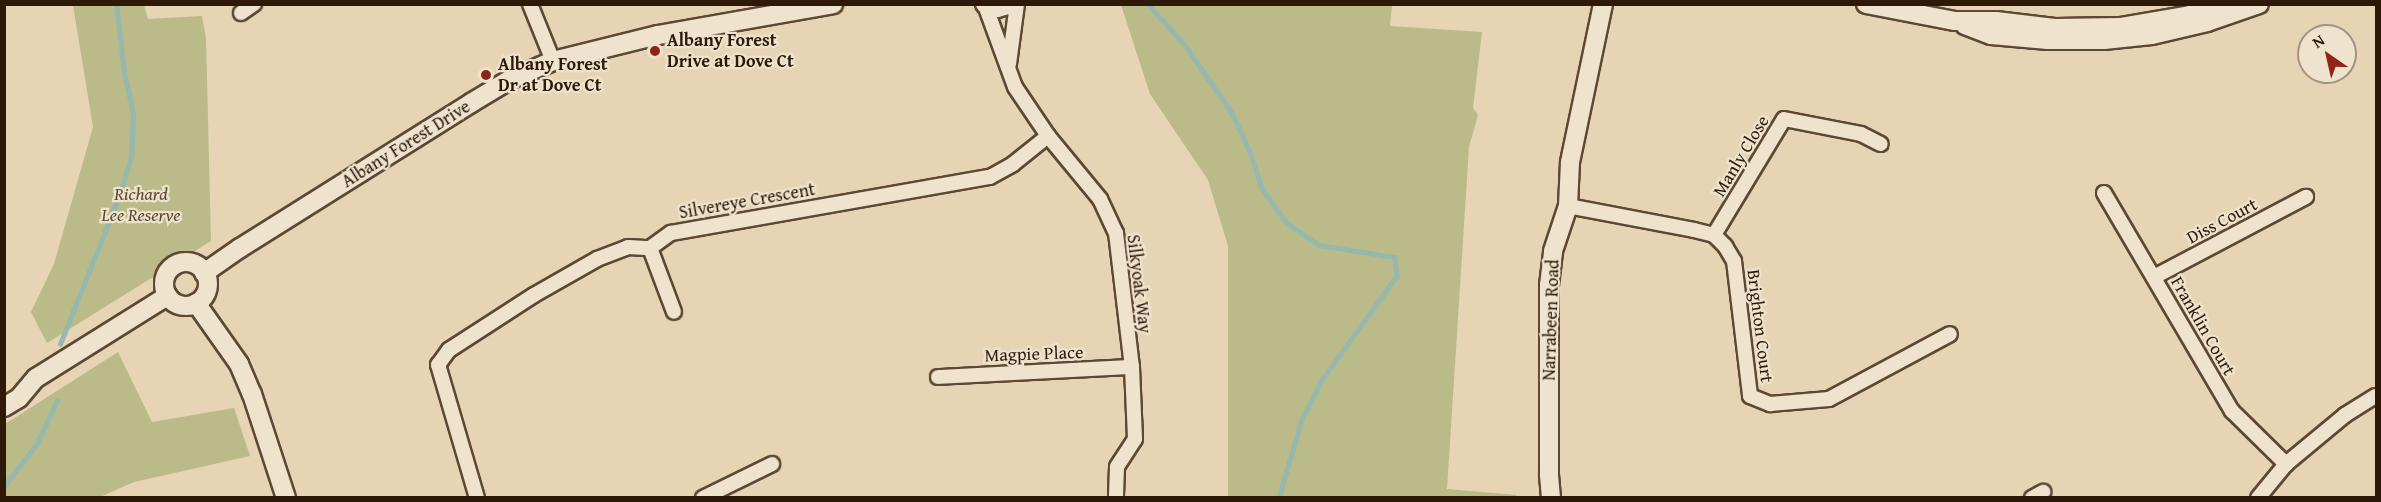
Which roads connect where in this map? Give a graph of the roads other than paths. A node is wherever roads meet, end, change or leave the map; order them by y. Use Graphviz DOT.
graph roads {
  1 [pos="254,4"];
  2 [pos="530,4"];
  3 [pos="833,4"];
  4 [pos="1012,4"];
  5 [pos="1017,4"];
  6 [pos="1603,4"];
  7 [pos="2220,4"];
  8 [pos="2259,4"];
  9 [pos="985,5"];
  10 [pos="1874,5"];
  11 [pos="241,13"];
  12 [pos="1955,21"];
  13 [pos="552,61"];
  14 [pos="1009,66"];
  15 [pos="1048,136"];
  16 [pos="1881,144"];
  17 [pos="2104,193"];
  18 [pos="2306,197"];
  19 [pos="1568,206"];
  20 [pos="1714,236"];
  21 [pos="650,248"];
  22 [pos="204,273"];
  23 [pos="2154,277"];
  24 [pos="167,296"];
  25 [pos="196,303"];
  26 [pos="674,312"];
  27 [pos="1950,334"];
  28 [pos="1132,367"];
  29 [pos="938,377"];
  30 [pos="36,378"];
  31 [pos="4,394"];
  32 [pos="2376,396"];
  33 [pos="4,407"];
  34 [pos="772,464"];
  35 [pos="2286,464"];
  36 [pos="286,498"];
  37 [pos="477,498"];
  38 [pos="703,498"];
  39 [pos="1116,498"];
  40 [pos="1551,498"];
  41 [pos="2258,498"];
  1 -- 11 [label="street"];
  2 -- 13 [label="street"];
  3 -- 13 [label="street, Albany Forest Drive"];
  4 -- 9 [label="street"];
  5 -- 14 [label="street, Silkyoak Way"];
  6 -- 19 [label="street, Narrabeen Road"];
  7 -- 12 [label="street"];
  8 -- 12 [label="street"];
  9 -- 14 [label="street, Silkyoak Way"];
  10 -- 12 [label="street"];
  13 -- 22 [label="street, Albany Forest Drive"];
  14 -- 15 [label="street, Silkyoak Way"];
  15 -- 21 [label="street, Silvereye Crescent"];
  15 -- 28 [label="street, Silkyoak Way"];
  16 -- 20 [label="street, Manly Close"];
  17 -- 23 [label="street, Franklin Court"];
  18 -- 23 [label="street, Diss Court"];
  19 -- 20 [label="street"];
  19 -- 40 [label="street, Narrabeen Road"];
  20 -- 27 [label="street, Brighton Court"];
  21 -- 26 [label="street"];
  21 -- 37 [label="street, Silvereye Crescent"];
  22 -- 24 [label="street"];
  22 -- 25 [label="street"];
  23 -- 35 [label="street, Franklin Court"];
  24 -- 25 [label="street"];
  24 -- 30 [label="street"];
  25 -- 36 [label="street"];
  28 -- 29 [label="street, Magpie Place"];
  28 -- 39 [label="street, Silkyoak Way"];
  30 -- 31 [label="street"];
  30 -- 33 [label="street"];
  32 -- 35 [label="street"];
  34 -- 38 [label="street"];
  35 -- 41 [label="street"];
}
